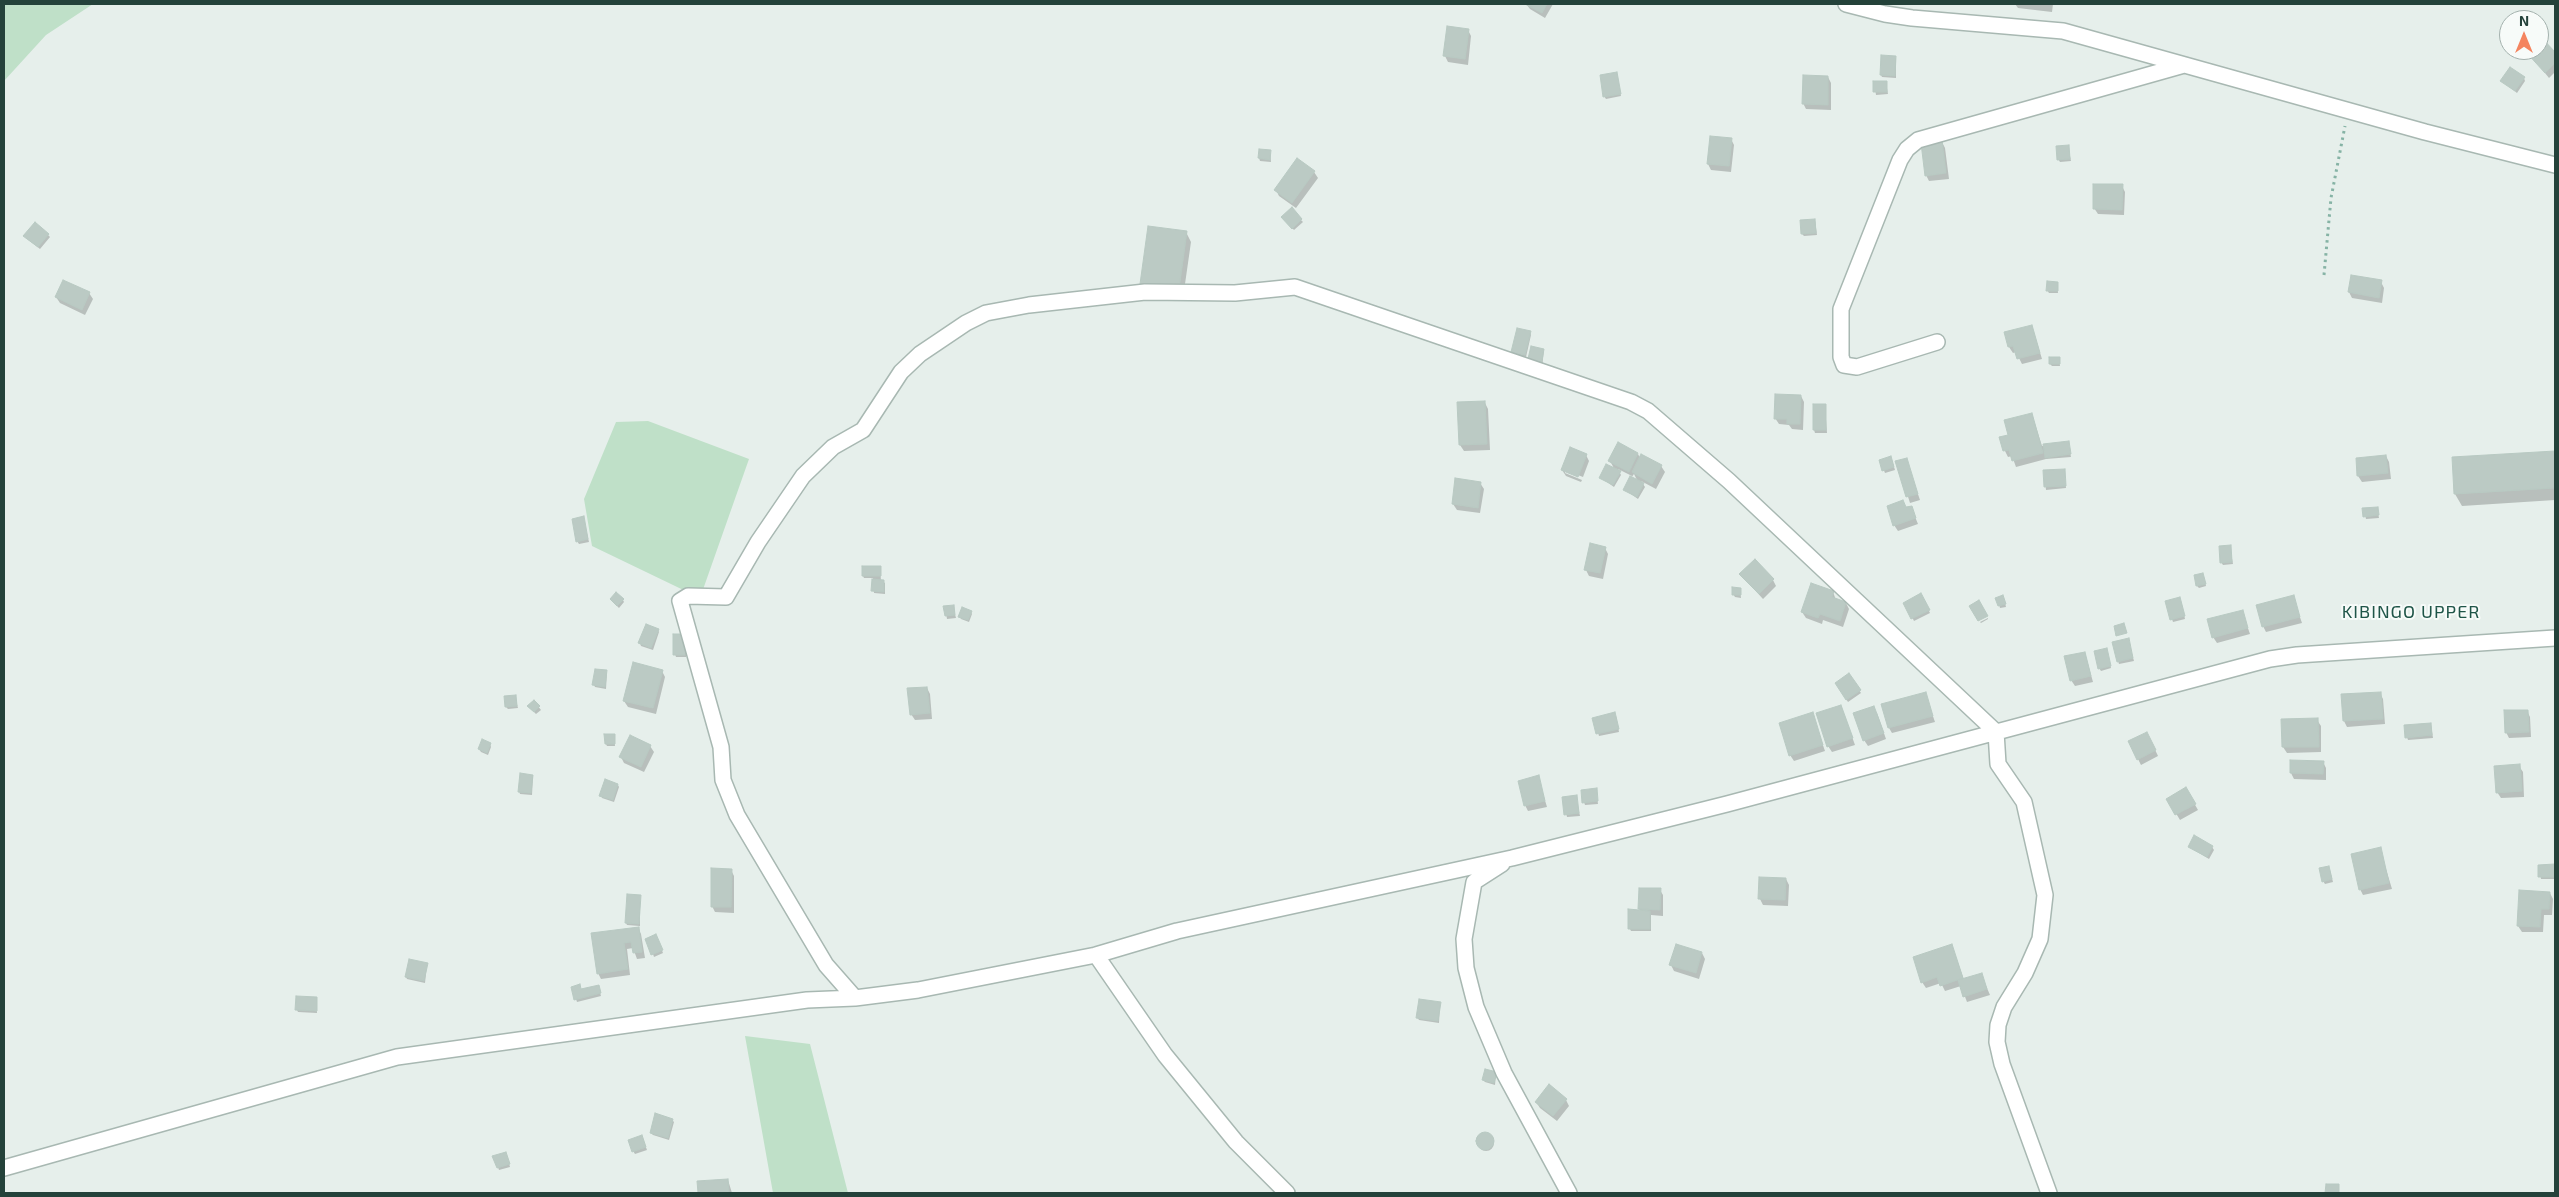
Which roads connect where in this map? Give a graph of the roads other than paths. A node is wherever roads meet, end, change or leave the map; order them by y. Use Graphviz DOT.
graph roads {
  1 [pos="1846,4"];
  2 [pos="2186,64"];
  3 [pos="2555,165"];
  4 [pos="1938,342"];
  5 [pos="2555,638"];
  6 [pos="1996,732"];
  7 [pos="1512,858"];
  8 [pos="1096,955"];
  9 [pos="855,998"];
  10 [pos="4,1168"];
  11 [pos="1287,1193"];
  12 [pos="1569,1193"];
  13 [pos="2049,1193"];
  1 -- 2 [label="street"];
  2 -- 3 [label="street"];
  2 -- 4 [label="street"];
  5 -- 6 [label="street"];
  6 -- 7 [label="street"];
  6 -- 9 [label="street"];
  6 -- 13 [label="street"];
  7 -- 8 [label="street"];
  7 -- 12 [label="street"];
  8 -- 9 [label="street"];
  8 -- 11 [label="street"];
  9 -- 10 [label="street"];
}
